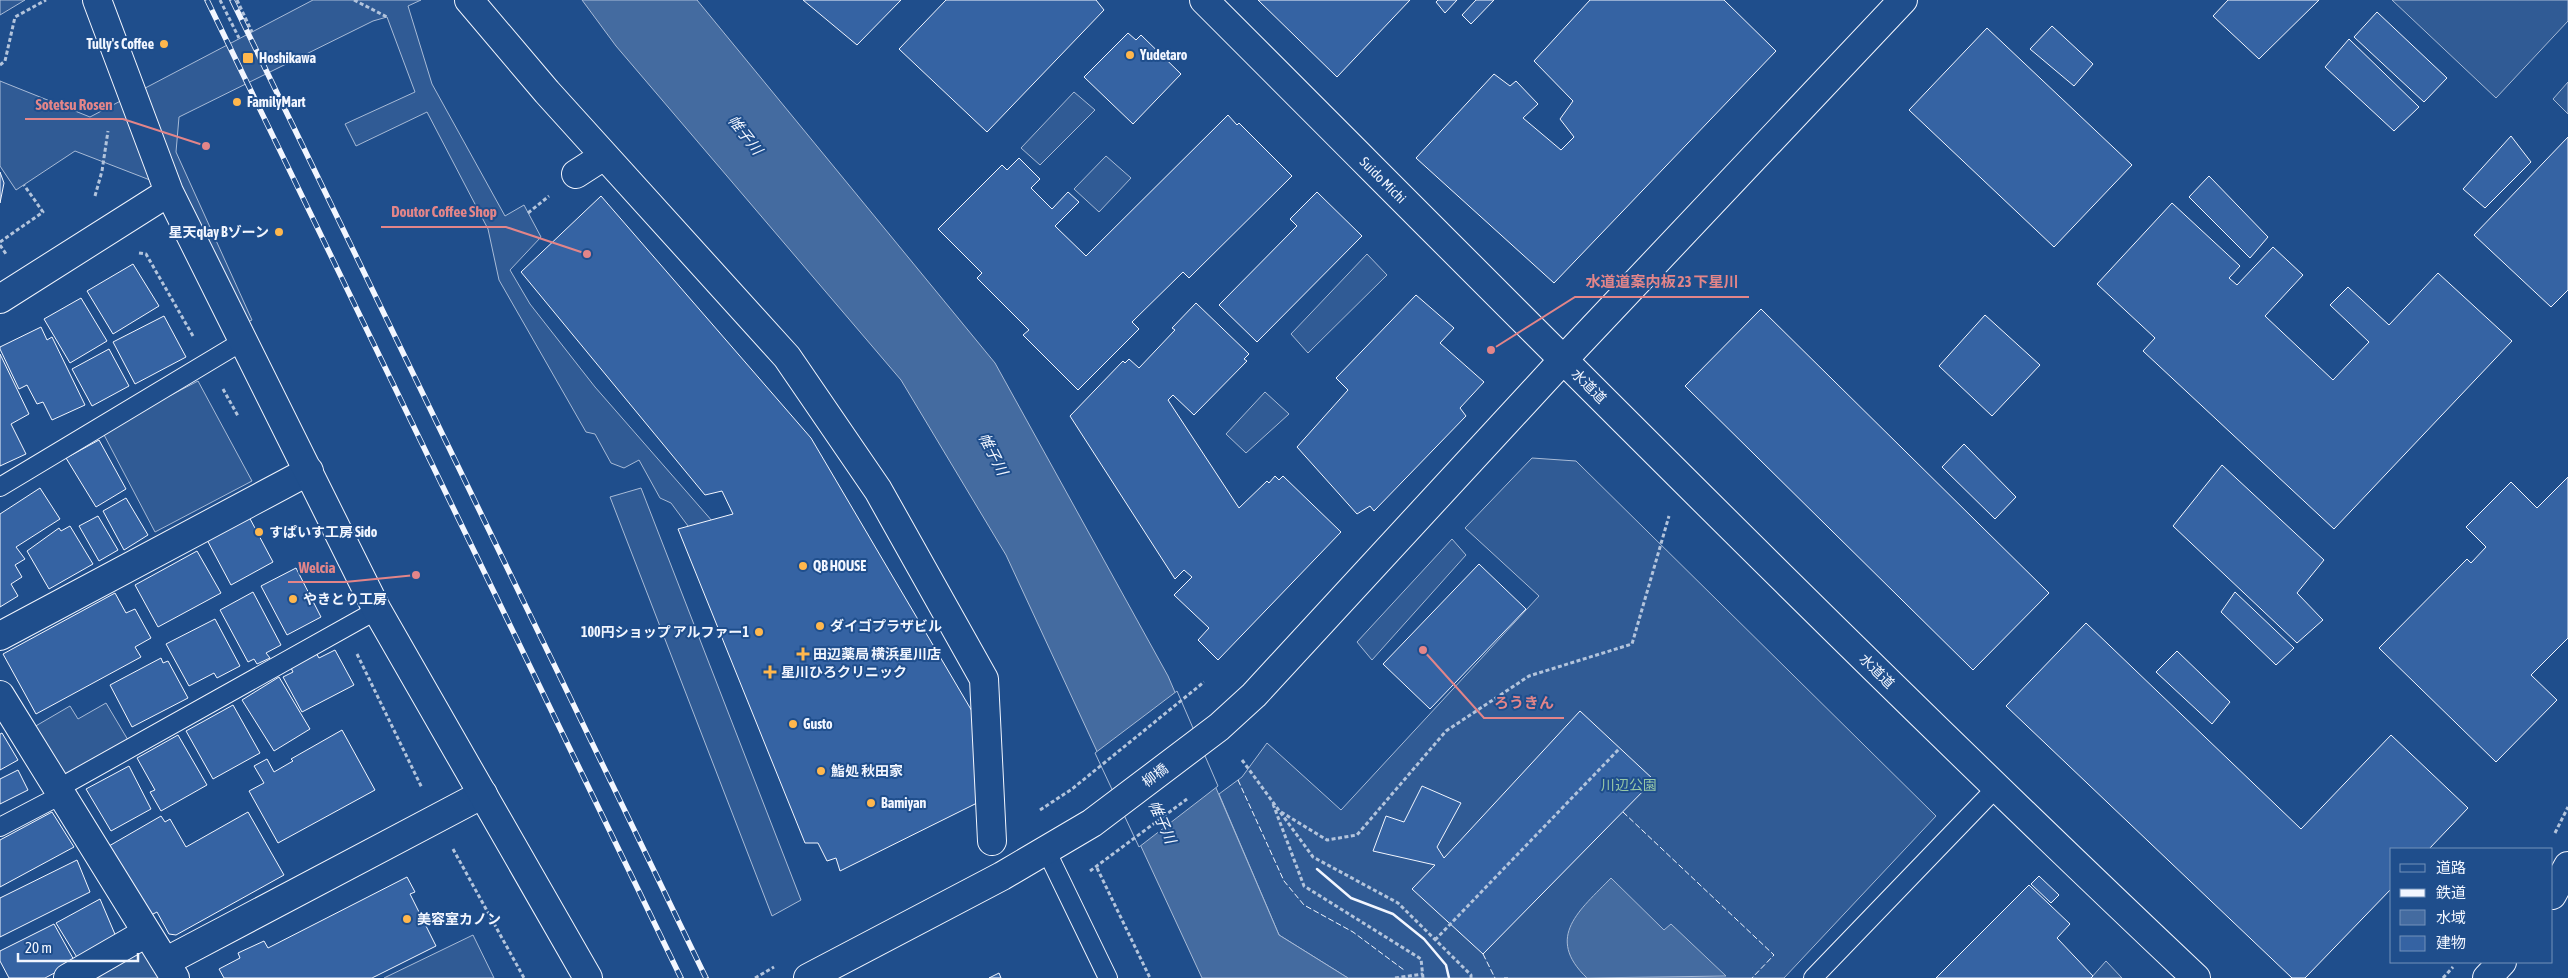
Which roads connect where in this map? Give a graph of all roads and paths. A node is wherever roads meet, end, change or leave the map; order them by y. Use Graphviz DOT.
graph roads {
  1 [pos="46,0"];
  2 [pos="97,0"];
  3 [pos="220,0"];
  4 [pos="236,0"];
  5 [pos="355,0"];
  6 [pos="469,0"];
  7 [pos="1204,0"];
  8 [pos="1903,0"];
  9 [pos="386,17"];
  10 [pos="252,32"];
  11 [pos="239,38"];
  12 [pos="0,65"];
  13 [pos="108,124"];
  14 [pos="604,156"];
  15 [pos="576,174"];
  16 [pos="24,185"];
  17 [pos="169,192"];
  18 [pos="94,198"];
  19 [pos="0,244"];
  20 [pos="15,251"];
  21 [pos="136,253"];
  22 [pos="7,256"];
  23 [pos="0,261"];
  24 [pos="0,299"];
  25 [pos="243,341"];
  26 [pos="1563,360"];
  27 [pos="207,361"];
  28 [pos="241,420"];
  29 [pos="309,472"];
  30 [pos="0,487"];
  31 [pos="1669,514"];
  32 [pos="377,610"];
  33 [pos="345,628"];
  34 [pos="0,636"];
  35 [pos="1204,682"];
  36 [pos="0,695"];
  37 [pos="1620,748"];
  38 [pos="1242,760"];
  39 [pos="1996,788"];
  40 [pos="1072,789"];
  41 [pos="61,791"];
  42 [pos="483,794"];
  43 [pos="1187,798"];
  44 [pos="1271,798"];
  45 [pos="2568,807"];
  46 [pos="1281,812"];
  47 [pos="436,819"];
  48 [pos="0,827"];
  49 [pos="992,840"];
  50 [pos="2551,841"];
  51 [pos="1046,850"];
  52 [pos="1108,859"];
  53 [pos="2568,866"];
  54 [pos="1097,868"];
  55 [pos="2553,893"];
  56 [pos="146,933"];
  57 [pos="1435,940"];
  58 [pos="2457,963"];
  59 [pos="2501,963"];
  60 [pos="170,970"];
  61 [pos="1423,976"];
  62 [pos="68,978"];
  63 [pos="524,978"];
  64 [pos="588,978"];
  65 [pos="808,978"];
  66 [pos="1108,978"];
  67 [pos="1150,978"];
  68 [pos="1395,978"];
  69 [pos="1471,978"];
  70 [pos="1813,978"];
  71 [pos="2196,978"];
  72 [pos="2443,978"];
  73 [pos="2487,978"];
  1 -- 12 [label="path"];
  2 -- 17 [label="street"];
  3 -- 11 [label="path"];
  4 -- 10 [label="path"];
  5 -- 9 [label="path"];
  6 -- 14 [label="street"];
  7 -- 26 [label="street, Suido Michi"];
  8 -- 26 [label="street, 柳橋"];
  13 -- 18 [label="path"];
  14 -- 15 [label="street"];
  14 -- 49 [label="street"];
  16 -- 19 [label="path"];
  17 -- 24 [label="street"];
  17 -- 25 [label="street"];
  19 -- 22 [label="path"];
  20 -- 22 [label="path"];
  21 -- 27 [label="path"];
  22 -- 23 [label="path"];
  25 -- 27 [label="lane"];
  25 -- 29 [label="street"];
  26 -- 39 [label="street, 水道道"];
  26 -- 51 [label="street, 柳橋"];
  27 -- 28 [label="path"];
  27 -- 30 [label="lane"];
  29 -- 32 [label="street"];
  29 -- 34 [label="street"];
  31 -- 46 [label="path"];
  32 -- 33 [label="lane"];
  32 -- 42 [label="street"];
  33 -- 41 [label="lane"];
  33 -- 47 [label="path"];
  35 -- 40 [label="path"];
  36 -- 41 [label="street"];
  37 -- 57 [label="path"];
  38 -- 44 [label="path"];
  39 -- 70 [label="lane"];
  39 -- 71 [label="street, 水道道"];
  41 -- 48 [label="lane"];
  41 -- 56 [label="street"];
  42 -- 47 [label="street"];
  42 -- 64 [label="street"];
  43 -- 52 [label="path"];
  44 -- 46 [label="path"];
  44 -- 61 [label="path"];
  45 -- 50 [label="path"];
  46 -- 57 [label="path"];
  47 -- 60 [label="street"];
  47 -- 63 [label="path"];
  51 -- 65 [label="street, 柳橋"];
  51 -- 66 [label="lane"];
  53 -- 55 [label="street"];
  54 -- 67 [label="path"];
  56 -- 60 [label="street"];
  56 -- 62 [label="street"];
  57 -- 69 [label="path"];
  58 -- 72 [label="path"];
  59 -- 73 [label="street"];
  61 -- 68 [label="path"];
}
